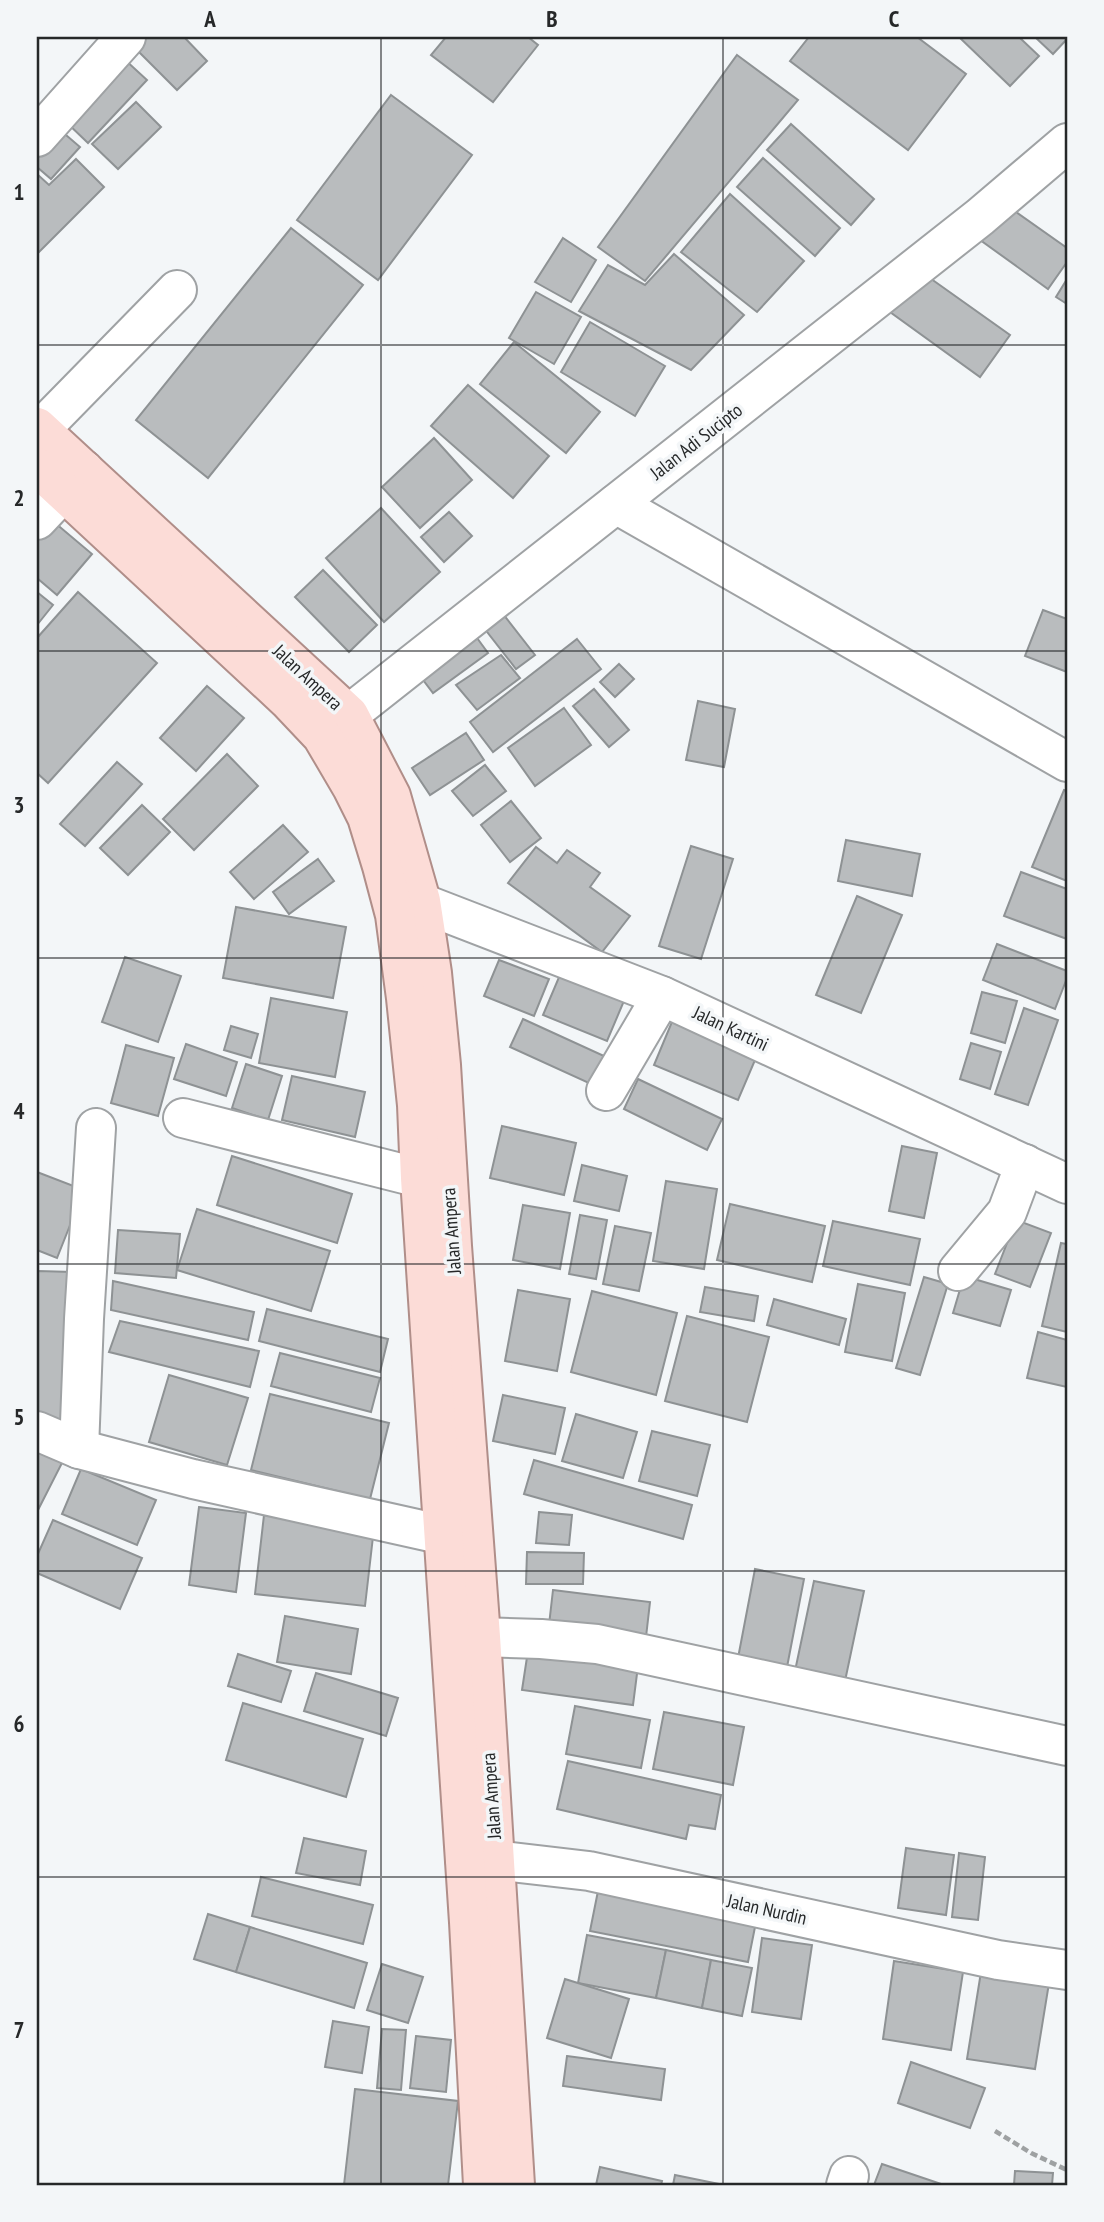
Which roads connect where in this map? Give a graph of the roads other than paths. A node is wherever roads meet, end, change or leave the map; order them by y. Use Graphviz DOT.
graph roads {
  1 [pos="126,37"];
  2 [pos="37,136"];
  3 [pos="1067,143"];
  4 [pos="177,290"];
  5 [pos="38,430"];
  6 [pos="61,476"];
  7 [pos="616,504"];
  8 [pos="37,520"];
  9 [pos="335,726"];
  10 [pos="1067,762"];
  11 [pos="405,896"];
  12 [pos="662,996"];
  13 [pos="606,1091"];
  14 [pos="183,1118"];
  15 [pos="96,1128"];
  16 [pos="1025,1164"];
  17 [pos="420,1178"];
  18 [pos="1067,1184"];
  19 [pos="958,1271"];
  20 [pos="37,1431"];
  21 [pos="79,1449"];
  22 [pos="443,1535"];
  23 [pos="481,1637"];
  24 [pos="1067,1746"];
  25 [pos="480,1859"];
  26 [pos="1067,1970"];
  27 [pos="483,2185"];
  28 [pos="515,2185"];
  1 -- 2 [label="street"];
  3 -- 7 [label="street, Jalan Adi Sucipto"];
  4 -- 5 [label="street"];
  5 -- 6 [label="main road, Jalan Ampera"];
  6 -- 8 [label="street"];
  6 -- 9 [label="main road, Jalan Ampera"];
  7 -- 9 [label="street, Jalan Adi Sucipto"];
  7 -- 10 [label="street"];
  9 -- 11 [label="main road, Jalan Ampera"];
  11 -- 12 [label="street, Jalan Kartini"];
  11 -- 17 [label="main road, Jalan Ampera"];
  11 -- 23 [label="main road, Jalan Ampera"];
  12 -- 13 [label="street"];
  12 -- 16 [label="street, Jalan Kartini"];
  14 -- 17 [label="street"];
  15 -- 21 [label="street"];
  16 -- 18 [label="street, Jalan Kartini"];
  16 -- 19 [label="street"];
  17 -- 22 [label="main road, Jalan Ampera"];
  20 -- 21 [label="street"];
  21 -- 22 [label="street"];
  22 -- 25 [label="main road, Jalan Ampera"];
  23 -- 24 [label="street"];
  23 -- 25 [label="main road, Jalan Ampera"];
  25 -- 26 [label="street, Jalan Nurdin"];
  25 -- 27 [label="main road, Jalan Ampera"];
  25 -- 28 [label="main road, Jalan Ampera"];
}
